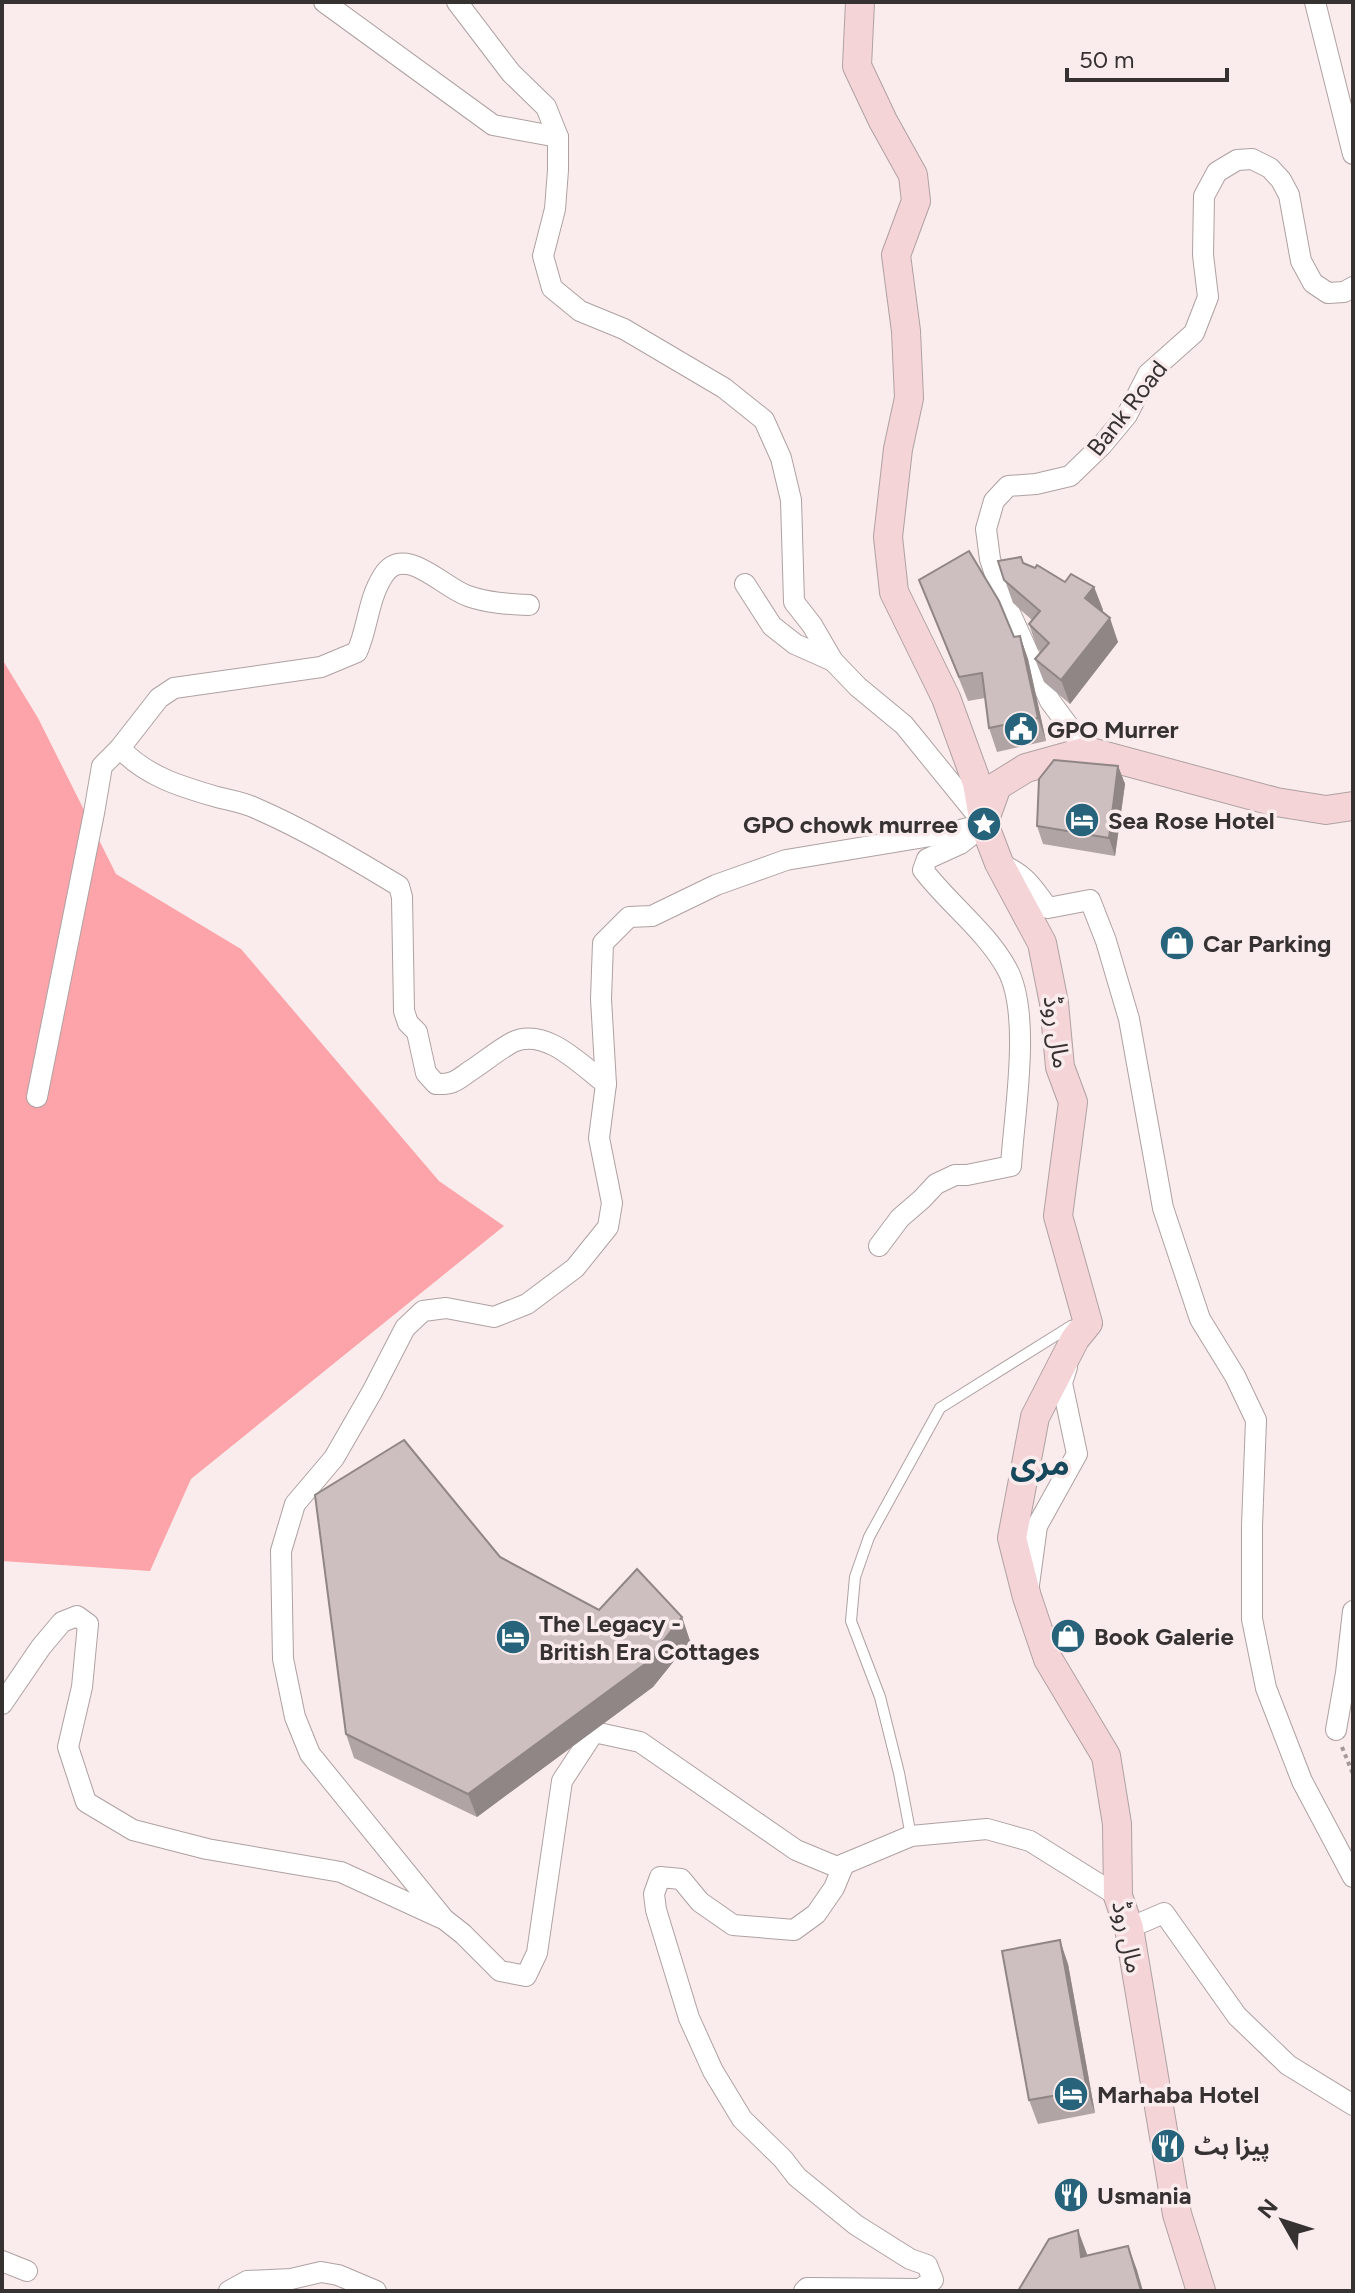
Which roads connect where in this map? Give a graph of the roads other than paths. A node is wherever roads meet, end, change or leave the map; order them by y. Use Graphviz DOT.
graph roads {
  1 [pos="324,2"];
  2 [pos="457,2"];
  3 [pos="860,2"];
  4 [pos="1315,2"];
  5 [pos="558,137"];
  6 [pos="1353,154"];
  7 [pos="1353,287"];
  8 [pos="745,584"];
  9 [pos="529,605"];
  10 [pos="833,661"];
  11 [pos="120,748"];
  12 [pos="1087,751"];
  13 [pos="1353,806"];
  14 [pos="984,824"];
  15 [pos="999,863"];
  16 [pos="606,1084"];
  17 [pos="37,1097"];
  18 [pos="879,1246"];
  19 [pos="1082,1331"];
  20 [pos="1027,1597"];
  21 [pos="1353,1611"];
  22 [pos="2,1704"];
  23 [pos="1336,1730"];
  24 [pos="911,1836"];
  25 [pos="844,1864"];
  26 [pos="1353,1877"];
  27 [pos="1118,1896"];
  28 [pos="444,1919"];
  29 [pos="1129,1928"];
  30 [pos="1353,2105"];
  31 [pos="2,2261"];
  32 [pos="27,2271"];
  33 [pos="229,2291"];
  34 [pos="376,2291"];
  35 [pos="804,2291"];
  36 [pos="1201,2291"];
  1 -- 5 [label="street"];
  2 -- 5 [label="street"];
  3 -- 14 [label="main road, مال روڈ"];
  4 -- 6 [label="street"];
  5 -- 10 [label="street"];
  7 -- 12 [label="street, Bank Road"];
  8 -- 10 [label="street"];
  9 -- 11 [label="street"];
  10 -- 14 [label="street"];
  11 -- 16 [label="street"];
  11 -- 17 [label="street"];
  12 -- 13 [label="main road"];
  12 -- 14 [label="main road"];
  14 -- 15 [label="main road, مال روڈ"];
  14 -- 16 [label="street"];
  14 -- 18 [label="street"];
  15 -- 19 [label="main road, مال روڈ"];
  15 -- 26 [label="street"];
  16 -- 28 [label="street"];
  19 -- 20 [label="main road, مال روڈ"];
  19 -- 20 [label="street, مال روڈ"];
  19 -- 24 [label="lane"];
  20 -- 27 [label="main road, مال روڈ"];
  21 -- 23 [label="street"];
  22 -- 28 [label="street"];
  24 -- 25 [label="street"];
  24 -- 27 [label="street"];
  25 -- 28 [label="street"];
  25 -- 35 [label="street"];
  27 -- 29 [label="main road, مال روڈ"];
  29 -- 30 [label="street"];
  29 -- 36 [label="main road, مال روڈ"];
  31 -- 32 [label="street"];
  33 -- 34 [label="street"];
}
